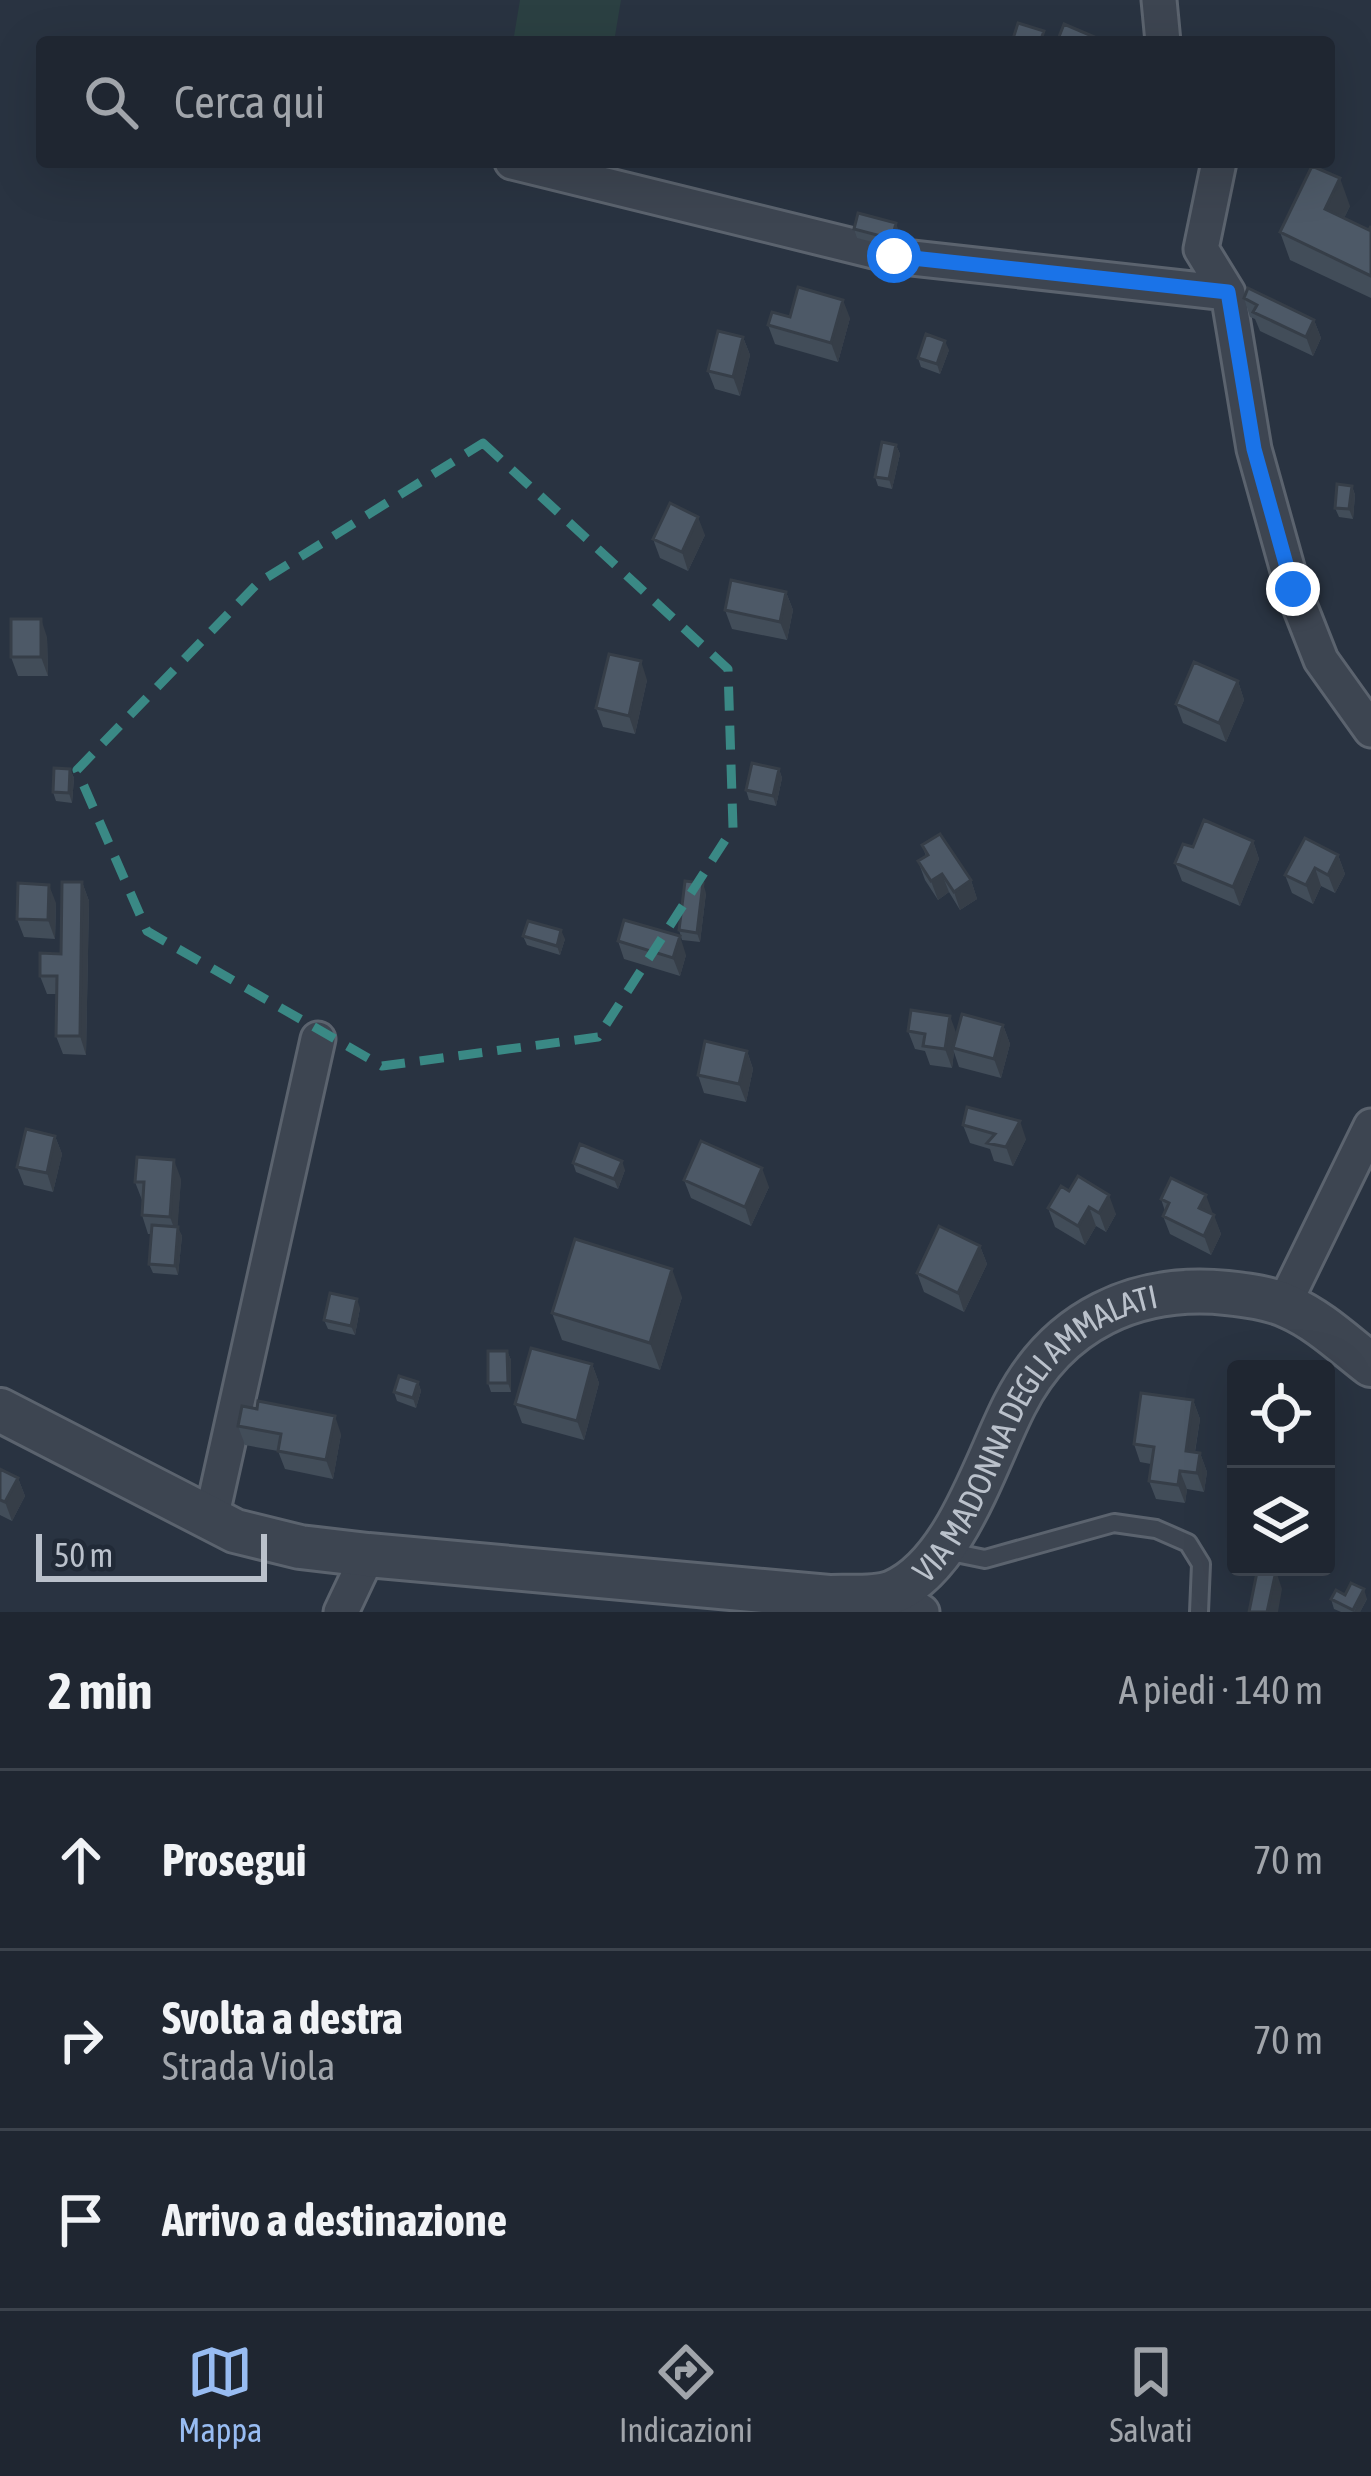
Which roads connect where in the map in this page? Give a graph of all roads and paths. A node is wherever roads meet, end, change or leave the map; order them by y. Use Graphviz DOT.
graph roads {
  1 [pos="1159,0"];
  2 [pos="1162,36"];
  3 [pos="536,168"];
  4 [pos="1218,168"];
  5 [pos="1228,292"];
  6 [pos="1371,730"];
  7 [pos="318,1039"];
  8 [pos="1371,1126"];
  9 [pos="1284,1304"];
  10 [pos="1371,1365"];
  11 [pos="0,1410"];
  12 [pos="211,1519"];
  13 [pos="940,1550"];
  14 [pos="368,1555"];
  15 [pos="907,1602"];
  16 [pos="341,1612"];
  17 [pos="1199,1612"];
  1 -- 2 [label="street"];
  3 -- 5 [label="street"];
  4 -- 5 [label="street"];
  5 -- 6 [label="street"];
  7 -- 12 [label="street"];
  8 -- 9 [label="street"];
  9 -- 10 [label="street, VIA MADONNA DEGLI AMMALATI"];
  9 -- 13 [label="street, VIA MADONNA DEGLI AMMALATI"];
  11 -- 12 [label="street, VIA MADONNA DEGLI AMMALATI"];
  12 -- 14 [label="street, VIA MADONNA DEGLI AMMALATI"];
  13 -- 15 [label="street, VIA MADONNA DEGLI AMMALATI"];
  13 -- 17 [label="lane"];
  14 -- 15 [label="street, VIA MADONNA DEGLI AMMALATI"];
  14 -- 16 [label="street"];
}
